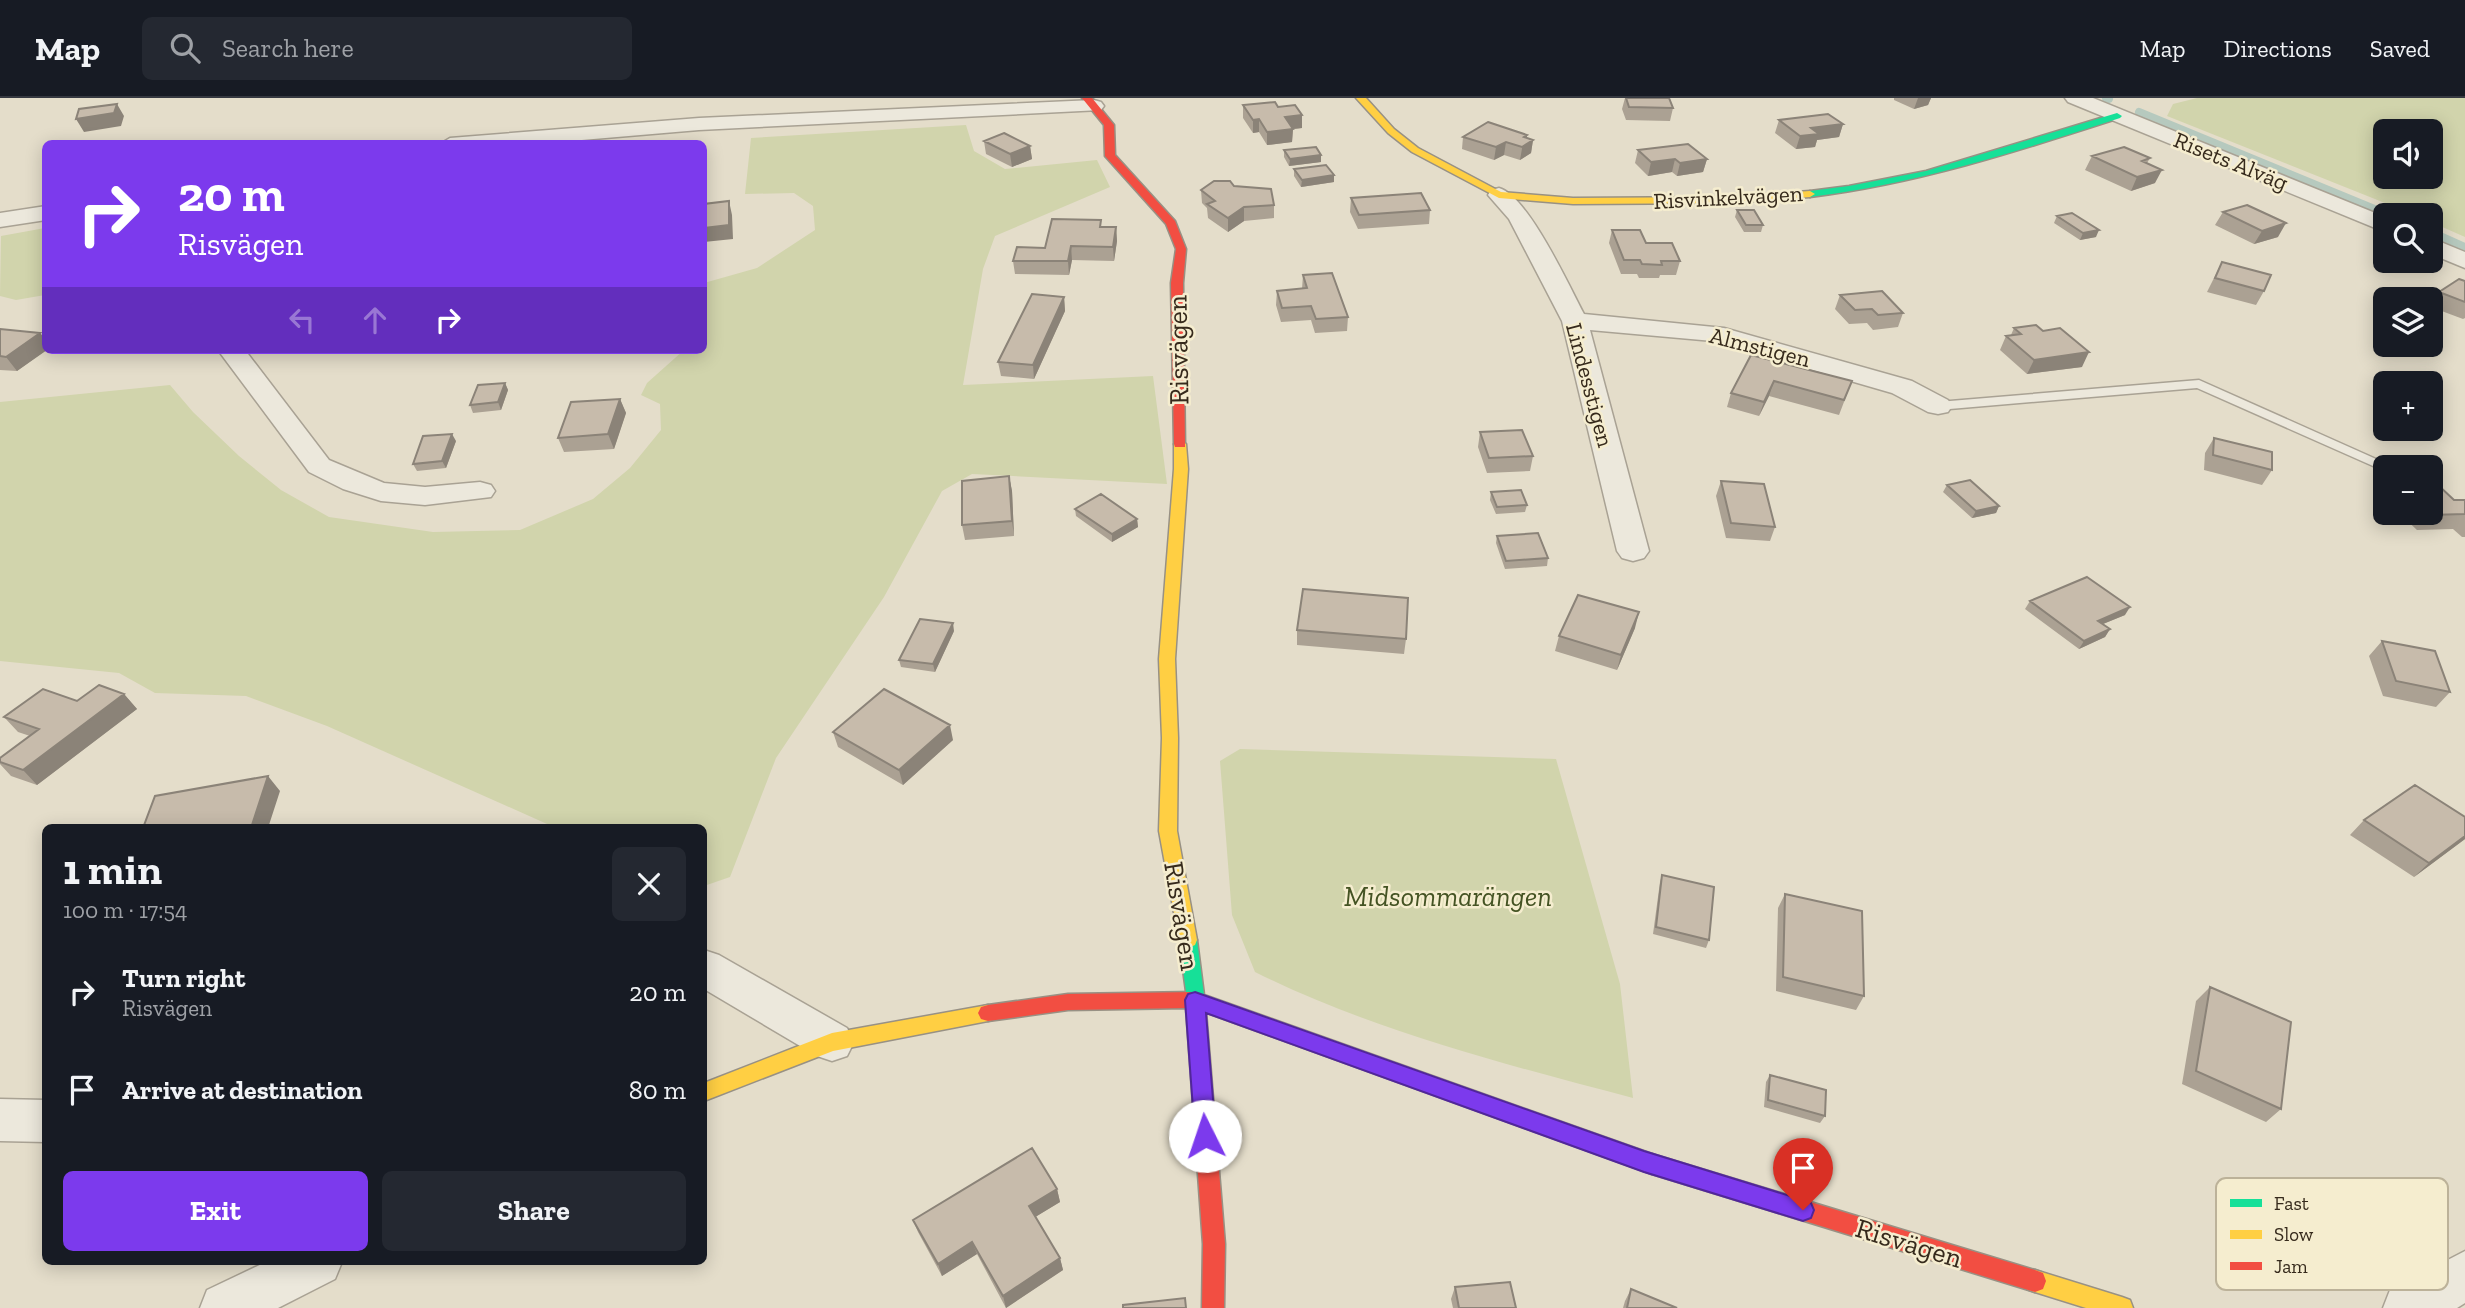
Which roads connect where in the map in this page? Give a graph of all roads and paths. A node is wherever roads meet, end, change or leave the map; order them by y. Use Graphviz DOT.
graph roads {
  1 [pos="1361,98"];
  2 [pos="2075,98"];
  3 [pos="1091,102"];
  4 [pos="2117,116"];
  5 [pos="503,140"];
  6 [pos="1499,195"];
  7 [pos="42,214"];
  8 [pos="0,220"];
  9 [pos="2373,220"];
  10 [pos="2443,251"];
  11 [pos="2465,261"];
  12 [pos="1575,321"];
  13 [pos="234,354"];
  14 [pos="1938,406"];
  15 [pos="2373,462"];
  16 [pos="480,491"];
  17 [pos="1633,551"];
  18 [pos="707,970"];
  19 [pos="1195,1000"];
  20 [pos="832,1042"];
  21 [pos="707,1091"];
  22 [pos="0,1120"];
  23 [pos="42,1121"];
  24 [pos="312,1265"];
  25 [pos="2465,1276"];
  26 [pos="2448,1286"];
  27 [pos="2440,1290"];
  28 [pos="225,1308"];
  29 [pos="1213,1308"];
  30 [pos="2122,1308"];
  31 [pos="2408,1308"];
  1 -- 6 [label="street, Risvinkelvägen"];
  2 -- 4 [label="street, Risets Alväg"];
  3 -- 5 [label="street"];
  3 -- 19 [label="street, Risvägen"];
  4 -- 6 [label="street, Risvinkelvägen"];
  4 -- 9 [label="street, Risets Alväg"];
  6 -- 12 [label="street, Lindesstigen"];
  7 -- 8 [label="street"];
  10 -- 11 [label="street"];
  12 -- 14 [label="street, Almstigen"];
  12 -- 17 [label="street, Lindesstigen"];
  13 -- 16 [label="street"];
  14 -- 15 [label="lane"];
  18 -- 20 [label="street"];
  19 -- 20 [label="street"];
  19 -- 29 [label="street"];
  19 -- 30 [label="street, Risvägen"];
  20 -- 21 [label="street"];
  22 -- 23 [label="street"];
  24 -- 28 [label="street"];
  25 -- 26 [label="street"];
  27 -- 31 [label="street"];
}
